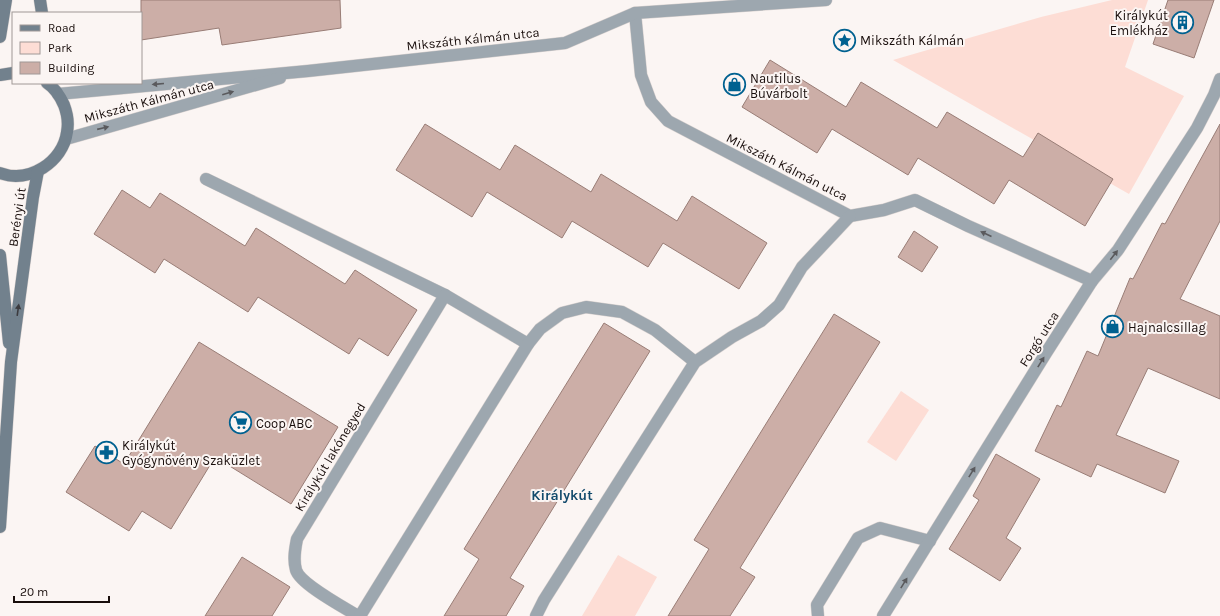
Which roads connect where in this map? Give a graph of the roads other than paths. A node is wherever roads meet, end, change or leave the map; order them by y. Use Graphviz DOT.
graph roads {
  1 [pos="6,0"];
  2 [pos="40,0"];
  3 [pos="826,0"];
  4 [pos="42,12"];
  5 [pos="635,13"];
  6 [pos="0,37"];
  7 [pos="308,70"];
  8 [pos="12,73"];
  9 [pos="0,75"];
  10 [pos="1220,79"];
  11 [pos="142,80"];
  12 [pos="83,84"];
  13 [pos="51,86"];
  14 [pos="66,139"];
  15 [pos="38,171"];
  16 [pos="0,173"];
  17 [pos="206,179"];
  18 [pos="850,216"];
  19 [pos="0,255"];
  20 [pos="1092,281"];
  21 [pos="445,295"];
  22 [pos="528,344"];
  23 [pos="11,362"];
  24 [pos="695,362"];
  25 [pos="0,526"];
  26 [pos="930,541"];
  27 [pos="359,616"];
  28 [pos="536,616"];
  29 [pos="818,616"];
  30 [pos="883,616"];
  1 -- 6 [label="main road"];
  2 -- 4 [label="main road"];
  3 -- 5 [label="street, Mikszáth Kálmán utca"];
  5 -- 7 [label="street, Mikszáth Kálmán utca"];
  5 -- 18 [label="street, Mikszáth Kálmán utca"];
  7 -- 11 [label="street, Mikszáth Kálmán utca, one-way"];
  14 -- 7 [label="street, Mikszáth Kálmán utca, one-way"];
  8 -- 9 [label="main road"];
  20 -- 10 [label="street, Forgó utca, one-way"];
  12 -- 13 [label="street, Mikszáth Kálmán utca, one-way"];
  13 -- 14 [label="main road, Berényi út"];
  14 -- 15 [label="main road, Berényi út"];
  15 -- 16 [label="main road, Berényi út"];
  23 -- 15 [label="main road, Berényi út, one-way"];
  17 -- 21 [label="street"];
  20 -- 18 [label="street, Mikszáth Kálmán utca, one-way"];
  18 -- 24 [label="street"];
  19 -- 23 [label="main road, Berényi út"];
  26 -- 20 [label="street, Forgó utca, one-way"];
  21 -- 22 [label="street"];
  21 -- 27 [label="street, Királykút lakónegyed"];
  22 -- 24 [label="street, Királykút lakónegyed"];
  22 -- 27 [label="street, Királykút lakónegyed"];
  23 -- 25 [label="main road, Berényi út"];
  24 -- 28 [label="street"];
  26 -- 29 [label="street"];
  30 -- 26 [label="street, Forgó utca, one-way"];
}
